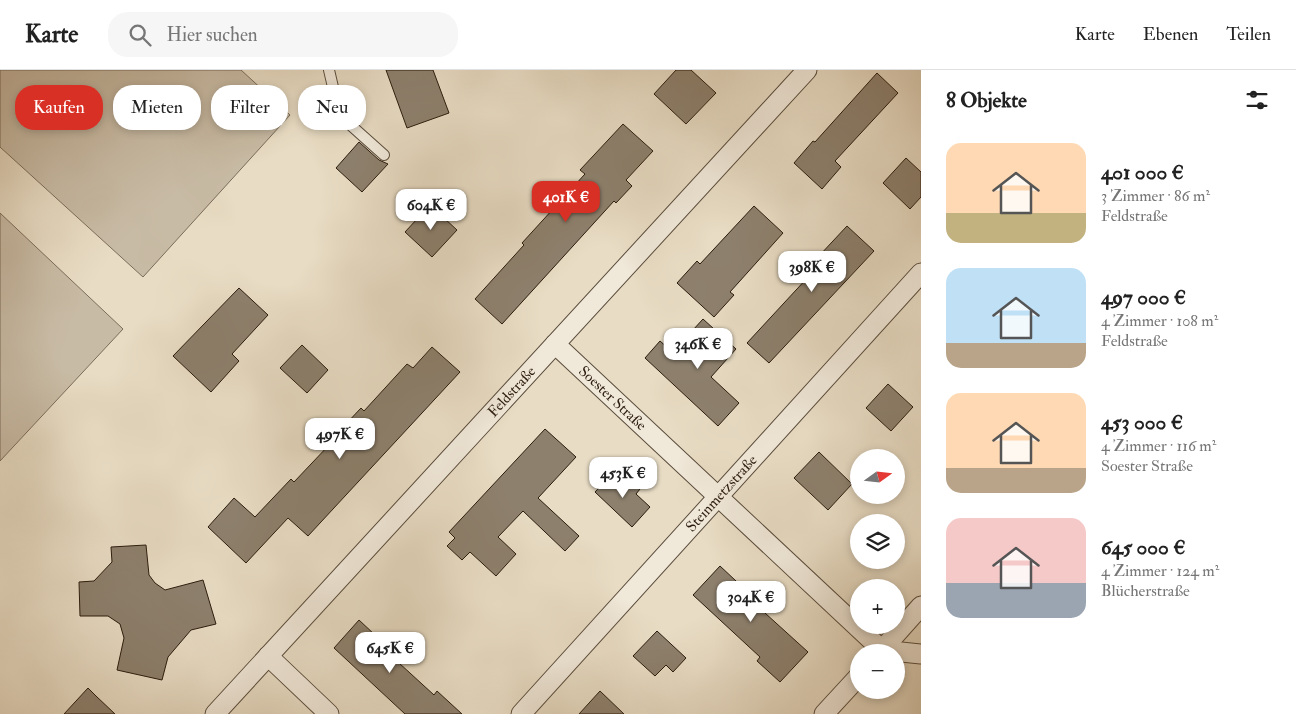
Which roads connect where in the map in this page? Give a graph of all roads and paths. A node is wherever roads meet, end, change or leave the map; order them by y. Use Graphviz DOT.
graph roads {
  1 [pos="329,70"];
  2 [pos="807,70"];
  3 [pos="384,155"];
  4 [pos="921,273"];
  5 [pos="554,344"];
  6 [pos="718,497"];
  7 [pos="921,606"];
  8 [pos="874,644"];
  9 [pos="887,644"];
  10 [pos="905,653"];
  11 [pos="921,654"];
  12 [pos="268,656"];
  13 [pos="850,686"];
  14 [pos="214,714"];
  15 [pos="329,714"];
  16 [pos="520,714"];
  17 [pos="824,714"];
  1 -- 3 [label="lane"];
  2 -- 5 [label="street, Feldstraße"];
  4 -- 6 [label="street, Steinmetzstraße"];
  5 -- 6 [label="street, Soester Straße"];
  5 -- 12 [label="street, Feldstraße"];
  6 -- 8 [label="street, Soester Straße"];
  6 -- 16 [label="street, Steinmetzstraße"];
  7 -- 9 [label="street"];
  10 -- 11 [label="street"];
  12 -- 14 [label="street, Feldstraße"];
  12 -- 15 [label="street"];
  13 -- 17 [label="street"];
}
